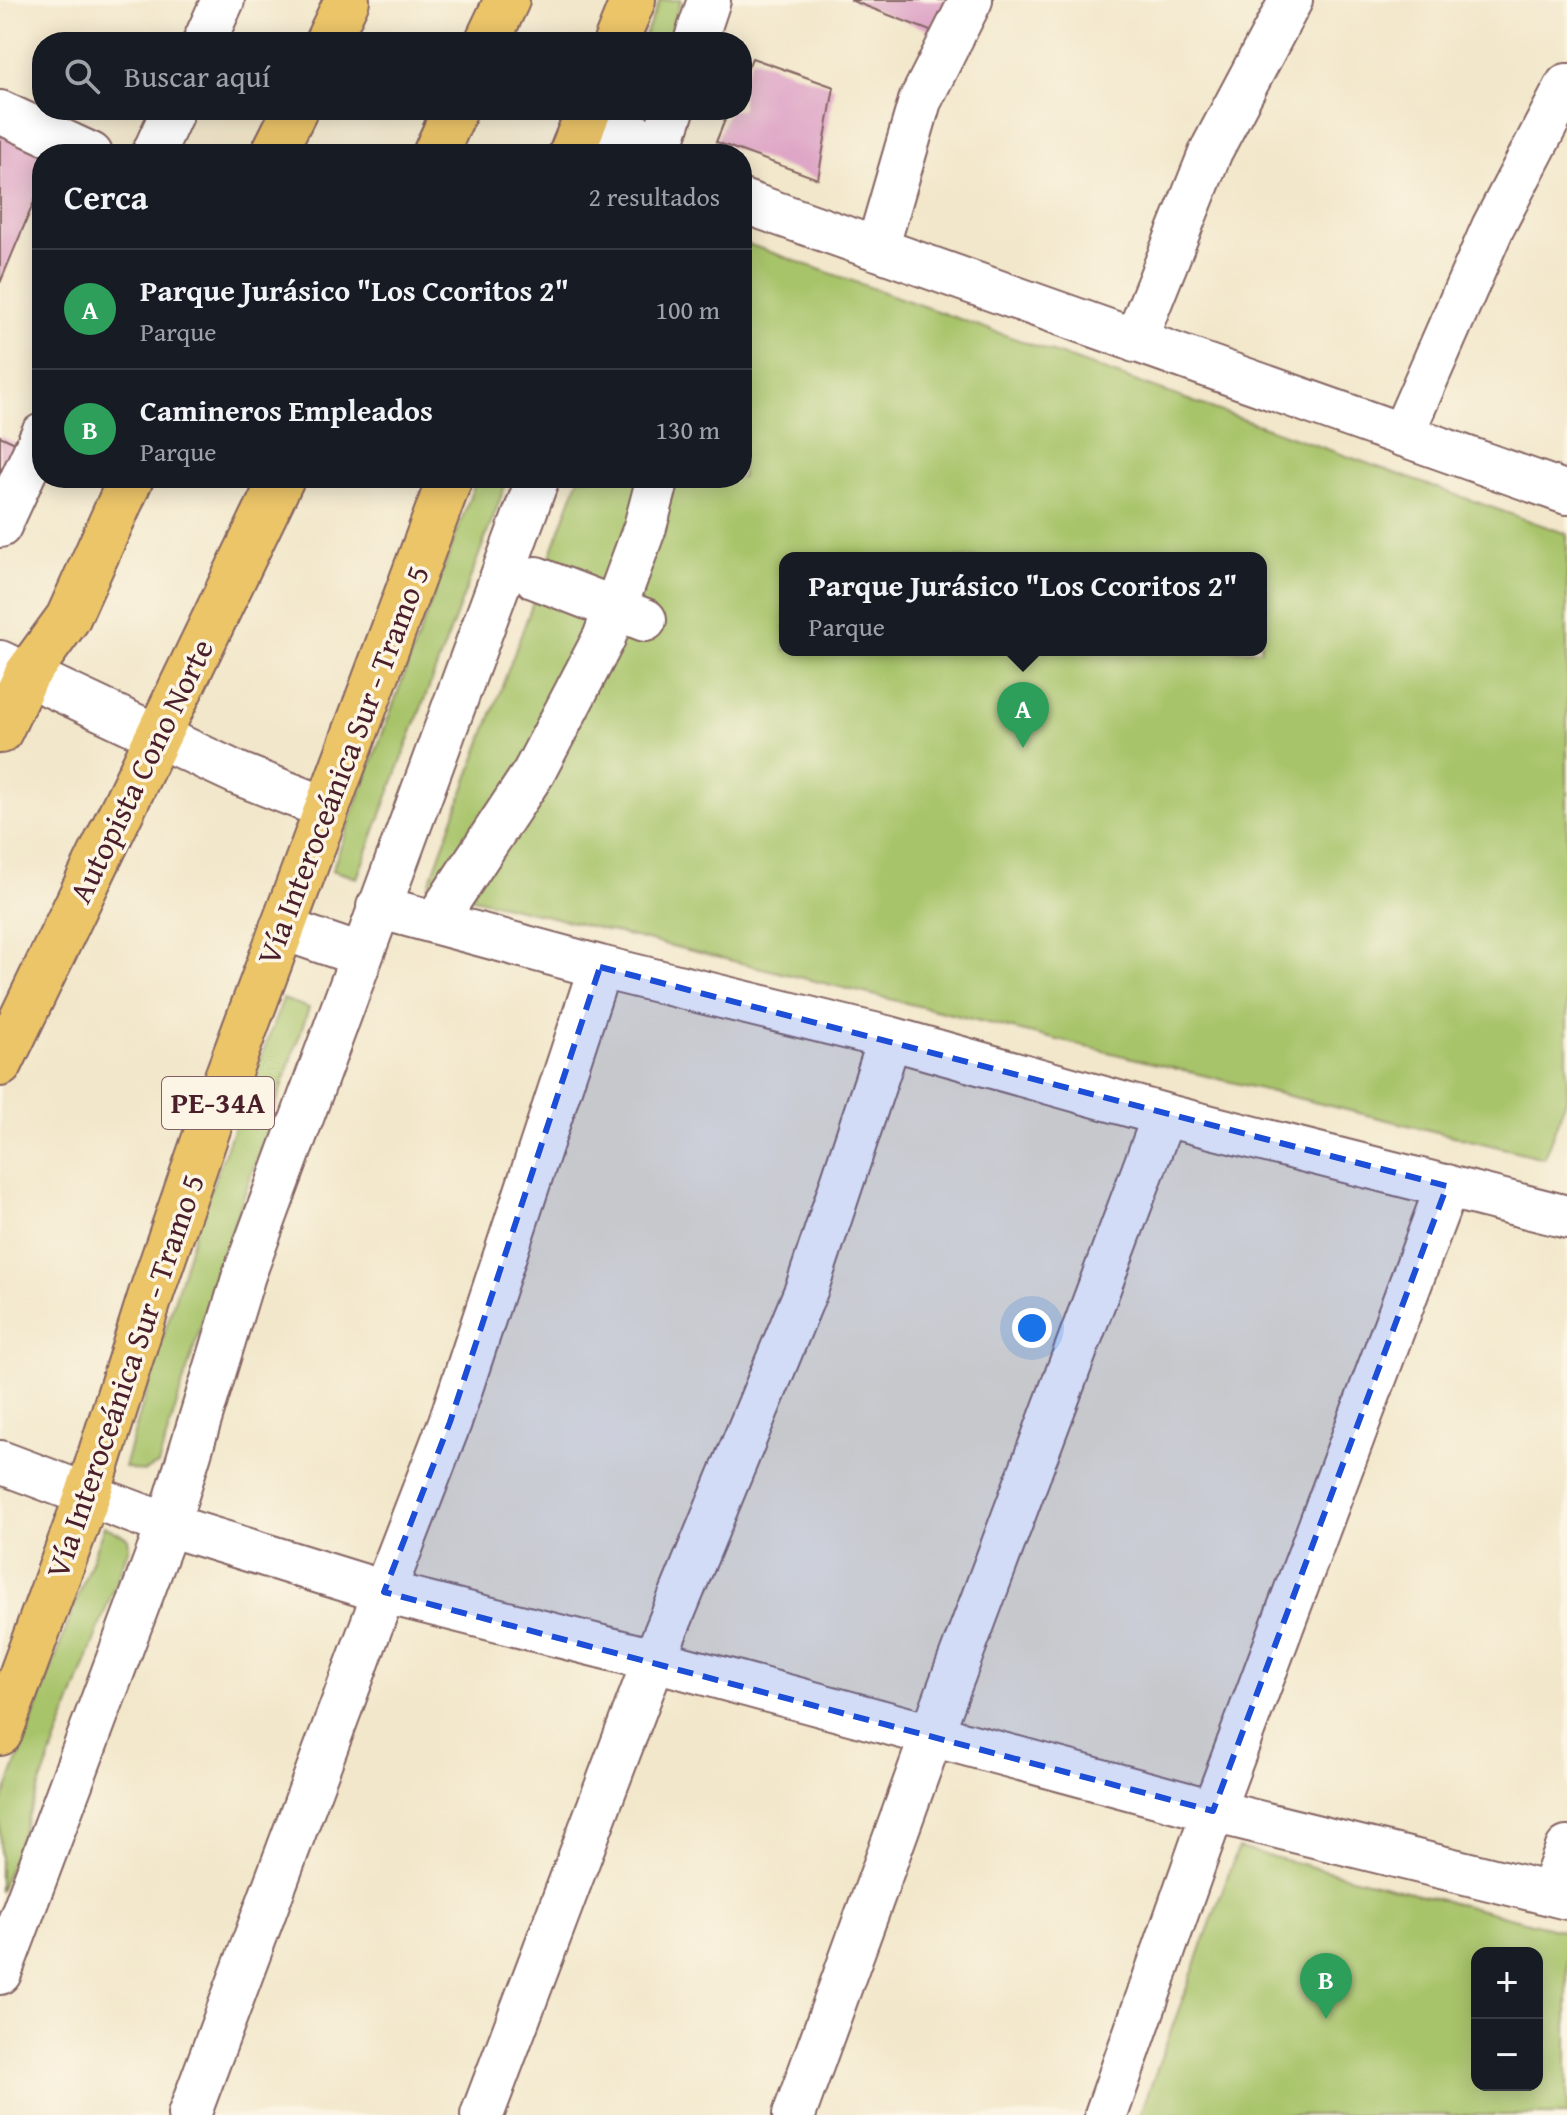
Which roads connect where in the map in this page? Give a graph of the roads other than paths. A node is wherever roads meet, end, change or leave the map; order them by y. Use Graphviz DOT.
graph roads {
  1 [pos="223,0"];
  2 [pos="347,0"];
  3 [pos="507,0"];
  4 [pos="633,0"];
  5 [pos="709,0"];
  6 [pos="971,0"];
  7 [pos="1291,0"];
  8 [pos="209,32"];
  9 [pos="332,32"];
  10 [pos="492,32"];
  11 [pos="620,32"];
  12 [pos="698,32"];
  13 [pos="1567,85"];
  14 [pos="0,112"];
  15 [pos="168,120"];
  16 [pos="290,120"];
  17 [pos="450,120"];
  18 [pos="670,120"];
  19 [pos="582,128"];
  20 [pos="69,144"];
  21 [pos="158,144"];
  22 [pos="278,144"];
  23 [pos="440,144"];
  24 [pos="643,144"];
  25 [pos="661,144"];
  26 [pos="752,205"];
  27 [pos="877,249"];
  28 [pos="1135,341"];
  29 [pos="1402,435"];
  30 [pos="32,457"];
  31 [pos="126,488"];
  32 [pos="277,488"];
  33 [pos="446,488"];
  34 [pos="534,488"];
  35 [pos="655,488"];
  36 [pos="1567,493"];
  37 [pos="0,526"];
  38 [pos="536,578"];
  39 [pos="630,614"];
  40 [pos="14,668"];
  41 [pos="0,731"];
  42 [pos="157,736"];
  43 [pos="326,808"];
  44 [pos="378,907"];
  45 [pos="435,922"];
  46 [pos="281,928"];
  47 [pos="360,955"];
  48 [pos="600,967"];
  49 [pos="890,1038"];
  50 [pos="0,1064"];
  51 [pos="1164,1115"];
  52 [pos="1447,1186"];
  53 [pos="1567,1217"];
  54 [pos="0,1462"];
  55 [pos="88,1494"];
  56 [pos="168,1525"];
  57 [pos="384,1592"];
  58 [pos="654,1660"];
  59 [pos="0,1733"];
  60 [pos="932,1736"];
  61 [pos="1213,1811"];
  62 [pos="1567,1848"];
  63 [pos="1559,1896"];
  64 [pos="0,1973"];
  65 [pos="189,2115"];
  66 [pos="482,2115"];
  67 [pos="794,2115"];
  68 [pos="1106,2115"];
  1 -- 8 [label="street"];
  2 -- 9 [label="main road"];
  3 -- 10 [label="main road"];
  4 -- 11 [label="main road"];
  5 -- 12 [label="street"];
  6 -- 27 [label="street"];
  7 -- 28 [label="street"];
  13 -- 29 [label="street"];
  14 -- 20 [label="street"];
  15 -- 21 [label="street"];
  16 -- 22 [label="main road"];
  17 -- 23 [label="main road"];
  18 -- 25 [label="street"];
  19 -- 24 [label="street"];
  26 -- 27 [label="street"];
  27 -- 28 [label="street"];
  28 -- 29 [label="street"];
  29 -- 36 [label="street"];
  30 -- 37 [label="street"];
  31 -- 40 [label="main road"];
  32 -- 42 [label="main road, Autopista Cono Norte"];
  33 -- 43 [label="main road, Vía Interoceánica Sur - Tramo 5 / PE-34A"];
  34 -- 44 [label="street"];
  35 -- 39 [label="street"];
  38 -- 39 [label="street"];
  39 -- 45 [label="street"];
  40 -- 41 [label="main road"];
  40 -- 42 [label="street"];
  42 -- 43 [label="street"];
  42 -- 50 [label="main road, Autopista Cono Norte"];
  43 -- 46 [label="main road, Vía Interoceánica Sur - Tramo 5 / PE-34A"];
  44 -- 45 [label="street"];
  44 -- 47 [label="street"];
  45 -- 48 [label="street"];
  46 -- 47 [label="street"];
  46 -- 55 [label="main road, Vía Interoceánica Sur - Tramo 5 / PE-34A"];
  47 -- 56 [label="street"];
  48 -- 49 [label="street"];
  48 -- 57 [label="street"];
  49 -- 51 [label="street"];
  49 -- 58 [label="street"];
  51 -- 52 [label="street"];
  51 -- 60 [label="street"];
  52 -- 53 [label="street"];
  52 -- 61 [label="street"];
  54 -- 55 [label="street"];
  55 -- 56 [label="street"];
  55 -- 59 [label="main road, Vía Interoceánica Sur - Tramo 5 / PE-34A"];
  56 -- 57 [label="street"];
  56 -- 64 [label="street"];
  57 -- 58 [label="street"];
  57 -- 65 [label="street"];
  58 -- 60 [label="street"];
  58 -- 66 [label="street"];
  60 -- 61 [label="street"];
  60 -- 67 [label="street"];
  61 -- 63 [label="street"];
  61 -- 68 [label="street"];
  62 -- 63 [label="street"];
}
